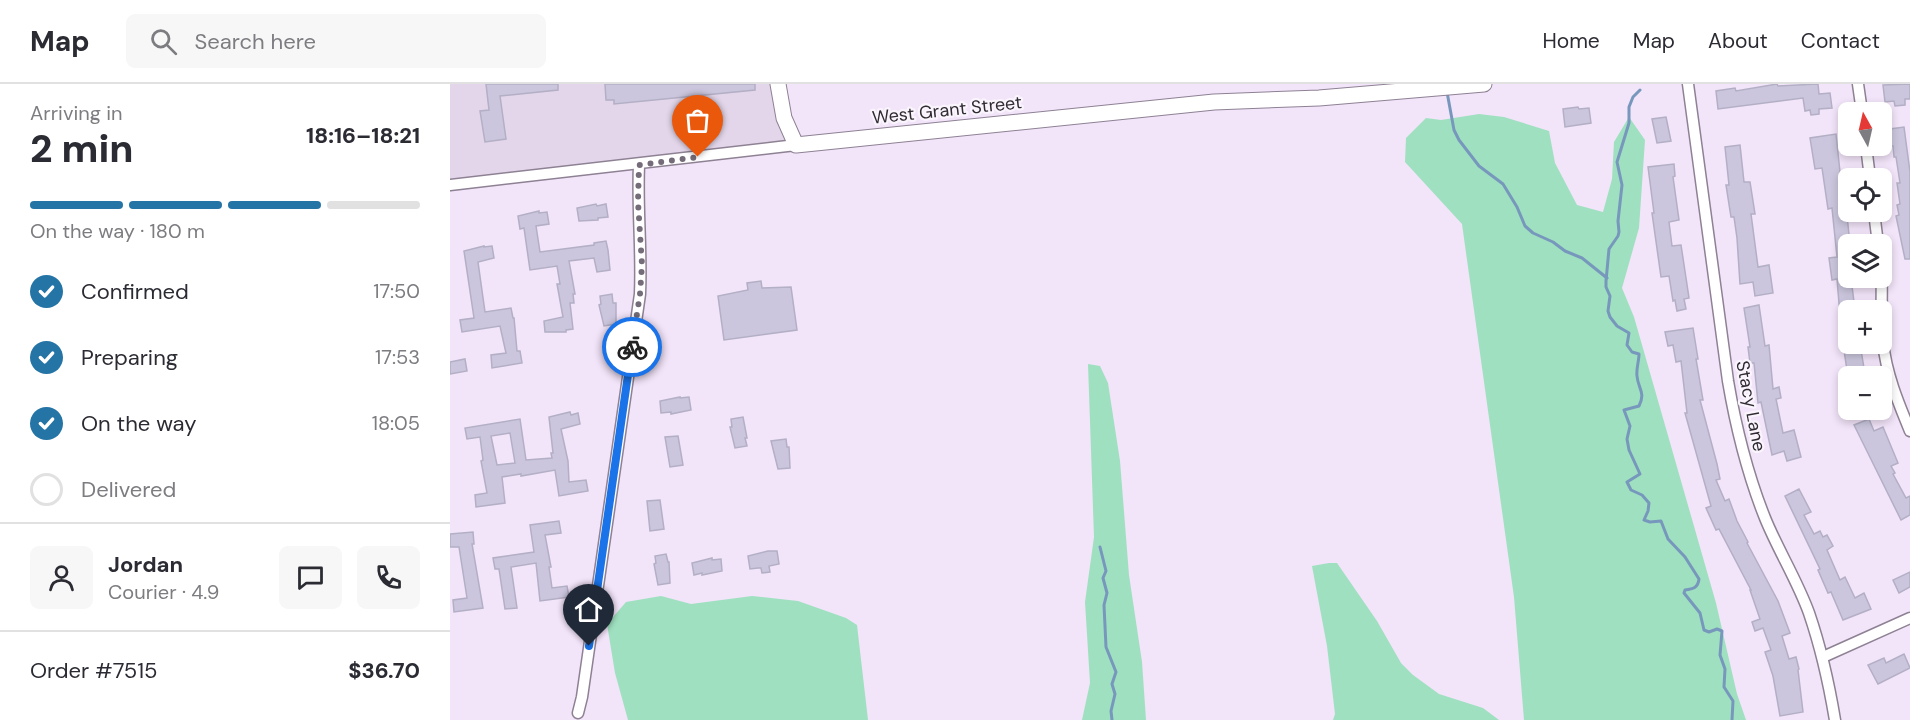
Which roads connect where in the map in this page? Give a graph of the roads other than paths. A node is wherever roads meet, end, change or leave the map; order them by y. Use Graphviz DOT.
graph roads {
  1 [pos="778,84"];
  2 [pos="1484,84"];
  3 [pos="1688,84"];
  4 [pos="1858,84"];
  5 [pos="1861,102"];
  6 [pos="796,145"];
  7 [pos="639,165"];
  8 [pos="450,185"];
  9 [pos="1881,288"];
  10 [pos="1910,431"];
  11 [pos="1910,618"];
  12 [pos="1823,657"];
  13 [pos="578,713"];
  14 [pos="1835,720"];
  1 -- 6 [label="main road"];
  2 -- 6 [label="main road, West Grant Street"];
  3 -- 12 [label="street, Stacy Lane"];
  4 -- 5 [label="street"];
  6 -- 7 [label="street, West Grant Street"];
  7 -- 8 [label="street, West Grant Street"];
  7 -- 13 [label="street"];
  9 -- 10 [label="street"];
  11 -- 12 [label="street"];
  12 -- 14 [label="street, Stacy Lane"];
}
